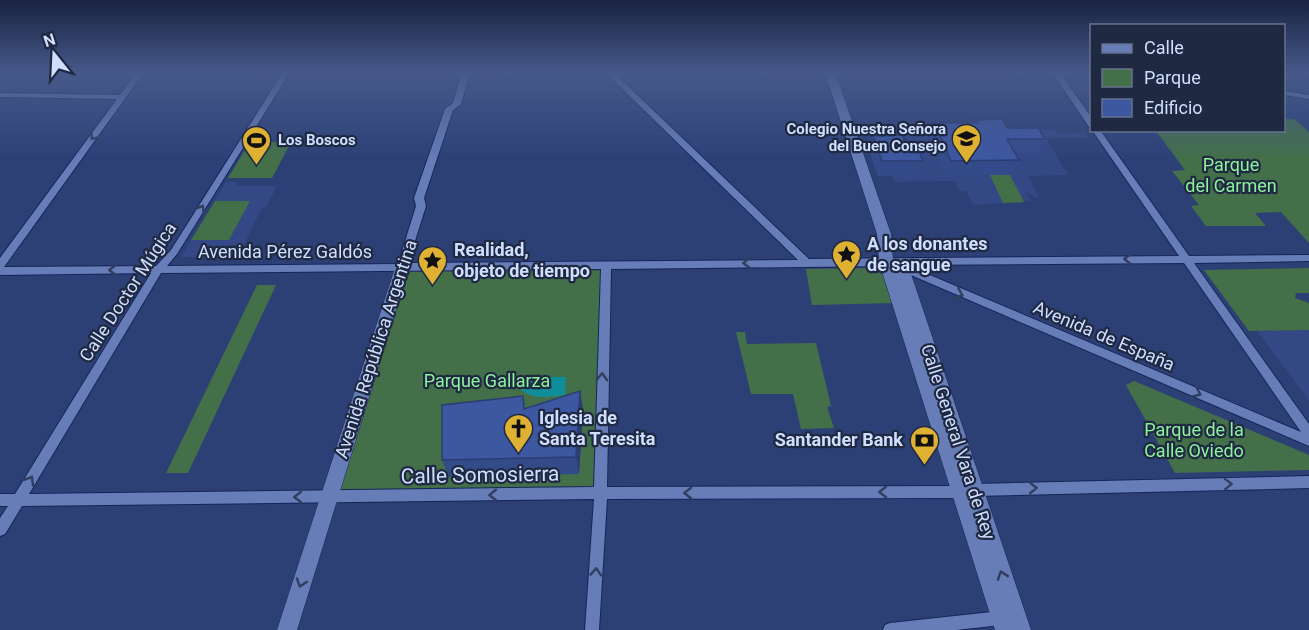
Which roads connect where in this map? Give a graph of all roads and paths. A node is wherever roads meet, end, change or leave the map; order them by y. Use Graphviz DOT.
graph roads {
  1 [pos="120,101"];
  2 [pos="269,101"];
  3 [pos="458,101"];
  4 [pos="639,101"];
  5 [pos="840,101"];
  6 [pos="1076,101"];
  7 [pos="1090,122"];
  8 [pos="1097,132"];
  9 [pos="1187,258"];
  10 [pos="1309,258"];
  11 [pos="806,262"];
  12 [pos="886,262"];
  13 [pos="0,265"];
  14 [pos="606,265"];
  15 [pos="402,268"];
  16 [pos="158,270"];
  17 [pos="0,271"];
  18 [pos="1309,434"];
  19 [pos="1309,441"];
  20 [pos="1309,482"];
  21 [pos="967,491"];
  22 [pos="600,493"];
  23 [pos="329,497"];
  24 [pos="0,500"];
  25 [pos="19,500"];
  26 [pos="0,530"];
  27 [pos="1003,624"];
  28 [pos="287,630"];
  29 [pos="592,630"];
  30 [pos="890,630"];
  31 [pos="1021,630"];
  1 -- 13 [label="street, one-way"];
  16 -- 2 [label="street, Calle Doctor Múgica, one-way"];
  3 -- 15 [label="street, Avenida República Argentina"];
  4 -- 11 [label="street"];
  5 -- 12 [label="main road, Calle General Vara de Rey"];
  6 -- 7 [label="street"];
  8 -- 9 [label="street"];
  9 -- 10 [label="street, Avenida Pérez Galdós"];
  9 -- 12 [label="street, Avenida Pérez Galdós, one-way"];
  9 -- 18 [label="street"];
  11 -- 12 [label="street, Avenida Pérez Galdós"];
  11 -- 14 [label="street, Avenida Pérez Galdós, one-way"];
  12 -- 19 [label="street, Avenida de España, one-way"];
  12 -- 21 [label="main road, Calle General Vara de Rey"];
  14 -- 15 [label="street, Avenida Pérez Galdós"];
  22 -- 14 [label="street, one-way"];
  15 -- 16 [label="street, Avenida Pérez Galdós"];
  15 -- 23 [label="main road, Avenida República Argentina"];
  16 -- 17 [label="street, Avenida Pérez Galdós, one-way"];
  25 -- 16 [label="street, Calle Doctor Múgica, one-way"];
  21 -- 20 [label="street, Calle Somosierra, one-way"];
  21 -- 22 [label="street, Calle Somosierra, one-way"];
  21 -- 27 [label="main road, Calle General Vara de Rey"];
  31 -- 21 [label="main road, Calle General Vara de Rey, one-way"];
  22 -- 23 [label="street, Calle Somosierra, one-way"];
  29 -- 22 [label="street, one-way"];
  23 -- 25 [label="street, Calle Somosierra, one-way"];
  23 -- 28 [label="main road, Avenida República Argentina, one-way"];
  24 -- 25 [label="street, Calle Somosierra"];
  25 -- 26 [label="street, Calle Doctor Múgica"];
  27 -- 30 [label="street"];
}
